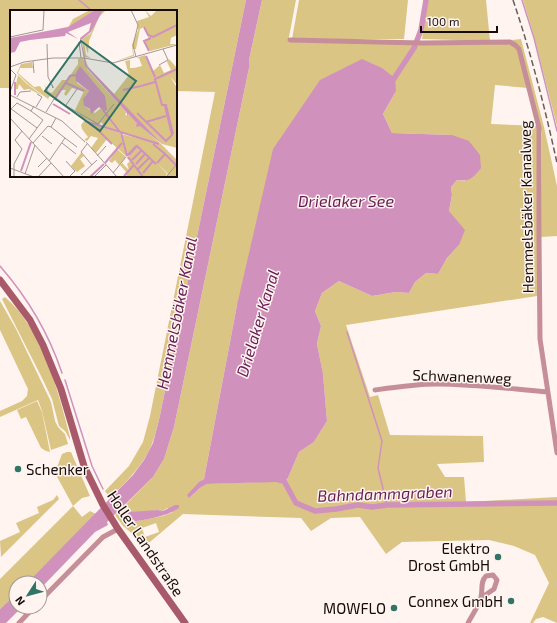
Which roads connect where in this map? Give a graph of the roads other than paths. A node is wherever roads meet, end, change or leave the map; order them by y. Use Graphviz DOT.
graph roads {
  1 [pos="290,40"];
  2 [pos="0,280"];
  3 [pos="375,390"];
  4 [pos="548,392"];
  5 [pos="557,453"];
  6 [pos="118,529"];
  7 [pos="48,593"];
  8 [pos="481,598"];
  9 [pos="26,615"];
  10 [pos="19,623"];
  11 [pos="185,623"];
  12 [pos="468,623"];
  1 -- 4 [label="street, Hemmelsbäker Kanalweg"];
  2 -- 6 [label="main road, Holler Landstraße"];
  3 -- 4 [label="street, Schwanenweg"];
  4 -- 5 [label="street, Hemmelsbäker Kanalweg"];
  6 -- 7 [label="street"];
  6 -- 11 [label="main road, Holler Landstraße"];
  8 -- 12 [label="street"];
  9 -- 10 [label="street"];
}
